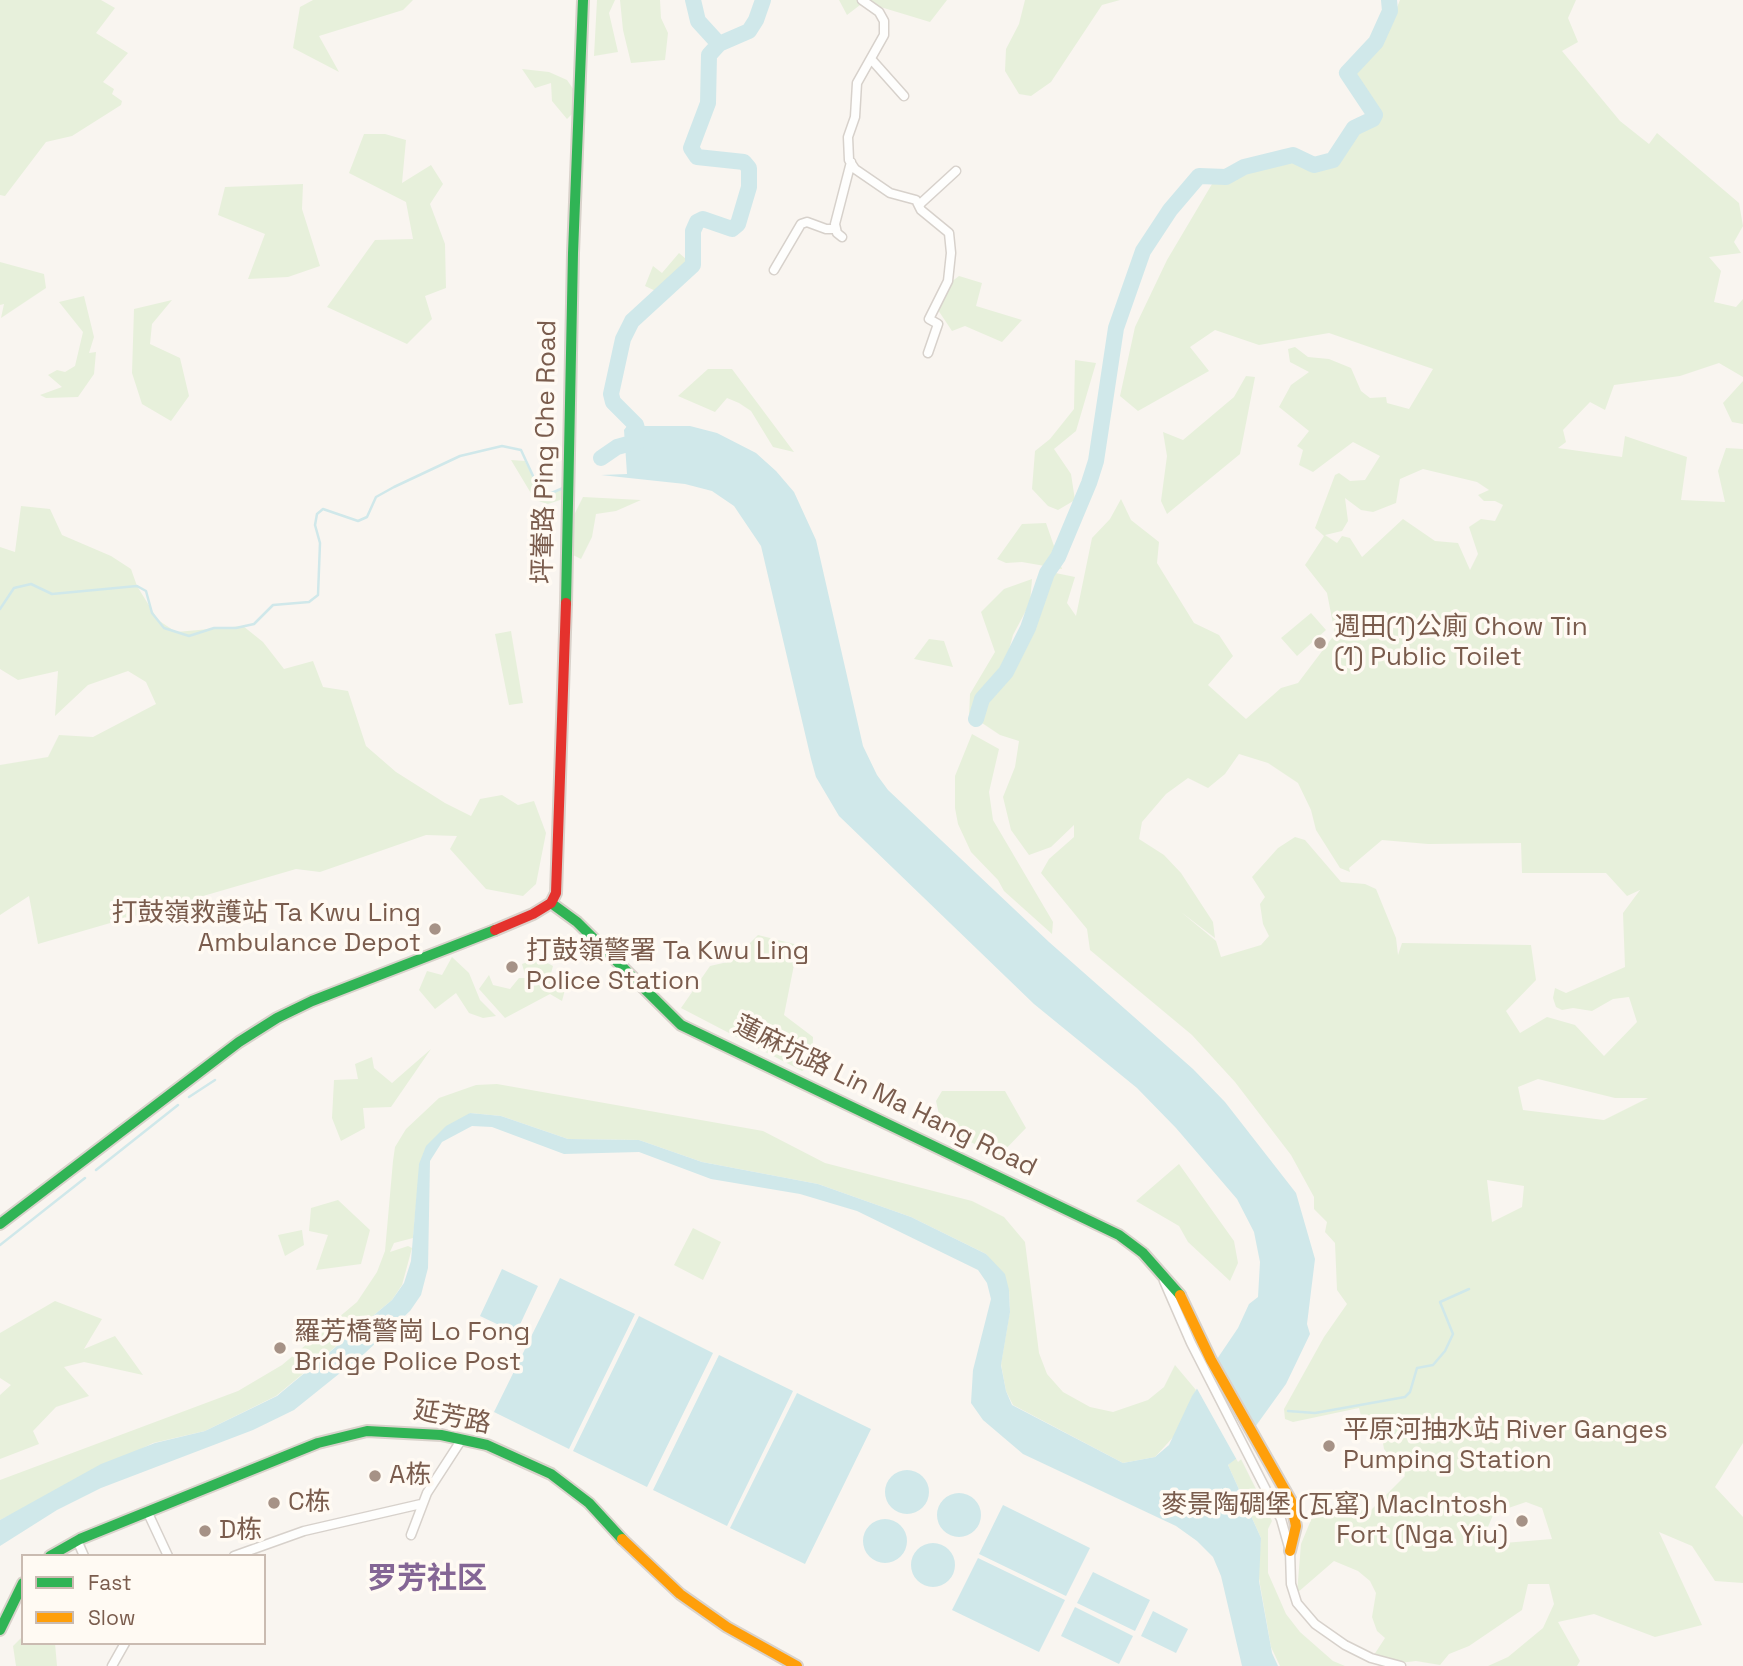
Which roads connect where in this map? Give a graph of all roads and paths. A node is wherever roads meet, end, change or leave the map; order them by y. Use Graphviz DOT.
graph roads {
  1 [pos="583,0"];
  2 [pos="862,0"];
  3 [pos="871,59"];
  4 [pos="904,96"];
  5 [pos="851,162"];
  6 [pos="956,171"];
  7 [pos="920,204"];
  8 [pos="836,229"];
  9 [pos="842,237"];
  10 [pos="774,270"];
  11 [pos="928,353"];
  12 [pos="551,903"];
  13 [pos="0,1224"];
  14 [pos="1206,1362"];
  15 [pos="462,1439"];
  16 [pos="421,1504"];
  17 [pos="147,1511"];
  18 [pos="411,1535"];
  19 [pos="77,1540"];
  20 [pos="1290,1551"];
  21 [pos="53,1554"];
  22 [pos="83,1554"];
  23 [pos="166,1554"];
  24 [pos="240,1554"];
  25 [pos="21,1586"];
  26 [pos="0,1630"];
  27 [pos="124,1645"];
  28 [pos="112,1666"];
  29 [pos="797,1666"];
  30 [pos="1401,1666"];
  1 -- 12 [label="street, 坪輋路 Ping Che Road"];
  2 -- 3 [label="street"];
  3 -- 4 [label="street"];
  3 -- 5 [label="street"];
  5 -- 7 [label="street"];
  5 -- 8 [label="street"];
  6 -- 7 [label="street"];
  7 -- 11 [label="street"];
  8 -- 9 [label="street"];
  8 -- 10 [label="street"];
  12 -- 13 [label="street"];
  12 -- 14 [label="street, 蓮麻坑路 Lin Ma Hang Road"];
  14 -- 20 [label="street, 蓮麻坑路 Lin Ma Hang Road"];
  14 -- 20 [label="street, 蓮麻坑路 Lin Ma Hang Road"];
  15 -- 16 [label="street"];
  15 -- 17 [label="street, 延芳路"];
  15 -- 29 [label="street, 延芳路"];
  16 -- 18 [label="street"];
  16 -- 24 [label="street"];
  17 -- 19 [label="street, 延芳路"];
  17 -- 23 [label="street"];
  19 -- 21 [label="street, 延芳路"];
  19 -- 22 [label="street"];
  20 -- 30 [label="street, 蓮麻坑路 Lin Ma Hang Road"];
  25 -- 26 [label="street"];
  27 -- 28 [label="street"];
}
